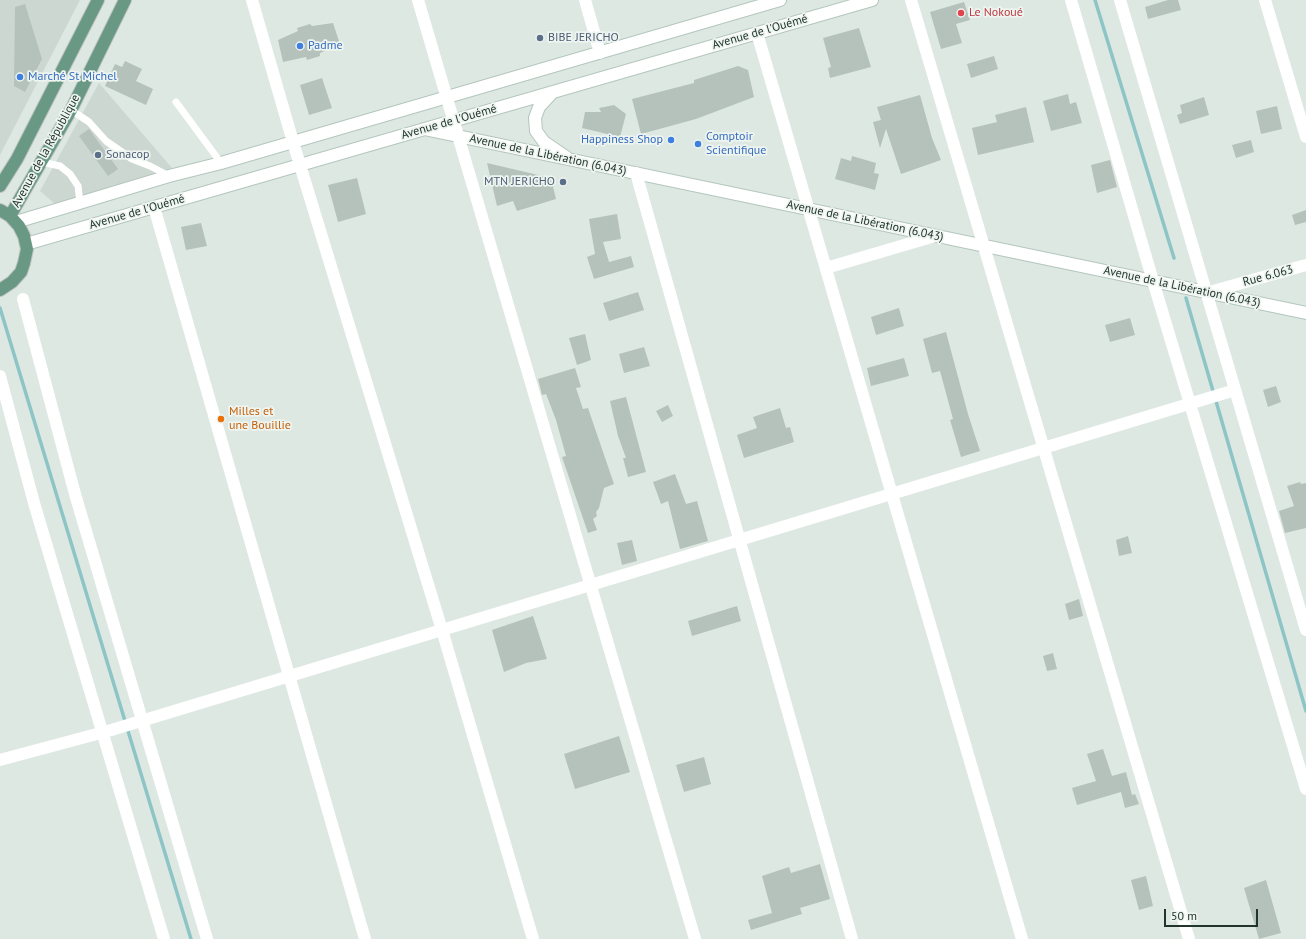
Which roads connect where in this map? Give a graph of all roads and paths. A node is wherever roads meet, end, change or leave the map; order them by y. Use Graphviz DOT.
graph roads {
  1 [pos="98,0"];
  2 [pos="125,0"];
  3 [pos="252,0"];
  4 [pos="418,0"];
  5 [pos="585,0"];
  6 [pos="780,0"];
  7 [pos="872,0"];
  8 [pos="911,0"];
  9 [pos="1072,0"];
  10 [pos="1120,0"];
  11 [pos="1265,0"];
  12 [pos="746,5"];
  13 [pos="757,33"];
  14 [pos="600,52"];
  15 [pos="554,92"];
  16 [pos="447,97"];
  17 [pos="176,102"];
  18 [pos="71,110"];
  19 [pos="454,120"];
  20 [pos="424,129"];
  21 [pos="459,137"];
  22 [pos="1306,137"];
  23 [pos="293,142"];
  24 [pos="570,160"];
  25 [pos="41,162"];
  26 [pos="221,163"];
  27 [pos="301,165"];
  28 [pos="636,174"];
  29 [pos="169,176"];
  30 [pos="0,186"];
  31 [pos="80,203"];
  32 [pos="154,207"];
  33 [pos="809,210"];
  34 [pos="9,216"];
  35 [pos="935,236"];
  36 [pos="26,244"];
  37 [pos="984,246"];
  38 [pos="1306,265"];
  39 [pos="826,268"];
  40 [pos="1153,281"];
  41 [pos="0,290"];
  42 [pos="1206,293"];
  43 [pos="23,299"];
  44 [pos="1306,313"];
  45 [pos="0,376"];
  46 [pos="1235,390"];
  47 [pos="1191,404"];
  48 [pos="1044,448"];
  49 [pos="892,494"];
  50 [pos="738,540"];
  51 [pos="590,585"];
  52 [pos="442,630"];
  53 [pos="1306,630"];
  54 [pos="290,676"];
  55 [pos="138,722"];
  56 [pos="105,732"];
  57 [pos="0,760"];
  58 [pos="1306,790"];
  59 [pos="164,939"];
  60 [pos="207,939"];
  61 [pos="365,939"];
  62 [pos="532,939"];
  63 [pos="694,939"];
  64 [pos="852,939"];
  65 [pos="1022,939"];
  66 [pos="1189,939"];
  1 -- 30 [label="main road, Avenue de la République"];
  2 -- 18 [label="main road, Avenue de la République"];
  3 -- 23 [label="street"];
  4 -- 16 [label="street"];
  5 -- 14 [label="street"];
  6 -- 12 [label="street, Avenue de l'Ouémé"];
  7 -- 13 [label="street, Avenue de l'Ouémé"];
  8 -- 37 [label="street"];
  9 -- 40 [label="street"];
  10 -- 42 [label="street"];
  11 -- 22 [label="street"];
  12 -- 14 [label="street, Avenue de l'Ouémé"];
  13 -- 15 [label="street, Avenue de l'Ouémé"];
  13 -- 33 [label="street"];
  14 -- 16 [label="street, Avenue de l'Ouémé"];
  15 -- 19 [label="street, Avenue de l'Ouémé"];
  15 -- 24 [label="street"];
  16 -- 19 [label="street"];
  16 -- 23 [label="street, Avenue de l'Ouémé"];
  17 -- 26 [label="lane"];
  18 -- 25 [label="main road, Avenue de la République"];
  18 -- 29 [label="lane"];
  19 -- 20 [label="street, Avenue de l'Ouémé"];
  19 -- 21 [label="street"];
  20 -- 21 [label="street, Avenue de la Libération (6.043)"];
  20 -- 27 [label="street, Avenue de l'Ouémé"];
  21 -- 24 [label="street, Avenue de la Libération (6.043)"];
  21 -- 51 [label="street"];
  23 -- 26 [label="street, Avenue de l'Ouémé"];
  23 -- 27 [label="street"];
  24 -- 28 [label="street, Avenue de la Libération (6.043)"];
  25 -- 31 [label="lane"];
  25 -- 34 [label="main road, Avenue de la République"];
  26 -- 29 [label="street, Avenue de l'Ouémé"];
  27 -- 32 [label="street, Avenue de l'Ouémé"];
  27 -- 52 [label="street"];
  28 -- 33 [label="street, Avenue de la Libération (6.043)"];
  28 -- 50 [label="street"];
  29 -- 31 [label="street, Avenue de l'Ouémé"];
  31 -- 34 [label="street, Avenue de l'Ouémé"];
  32 -- 36 [label="street, Avenue de l'Ouémé"];
  32 -- 54 [label="street"];
  33 -- 35 [label="street, Avenue de la Libération (6.043)"];
  33 -- 39 [label="street"];
  34 -- 36 [label="main road"];
  35 -- 37 [label="street, Avenue de la Libération (6.043)"];
  35 -- 39 [label="street"];
  36 -- 41 [label="main road"];
  37 -- 40 [label="street, Avenue de la Libération (6.043)"];
  37 -- 48 [label="street"];
  38 -- 42 [label="street, Rue 6.063"];
  39 -- 49 [label="street"];
  40 -- 42 [label="street, Avenue de la Libération (6.043)"];
  40 -- 47 [label="street"];
  42 -- 44 [label="street, Avenue de la Libération (6.043)"];
  42 -- 46 [label="street"];
  43 -- 55 [label="street"];
  45 -- 56 [label="street"];
  46 -- 47 [label="street"];
  46 -- 53 [label="street"];
  47 -- 48 [label="street"];
  47 -- 58 [label="street"];
  48 -- 49 [label="street"];
  48 -- 66 [label="street"];
  49 -- 50 [label="street"];
  49 -- 65 [label="street"];
  50 -- 51 [label="street"];
  50 -- 64 [label="street"];
  51 -- 52 [label="street"];
  51 -- 63 [label="street"];
  52 -- 54 [label="street"];
  52 -- 62 [label="street"];
  54 -- 55 [label="street"];
  54 -- 61 [label="street"];
  55 -- 56 [label="street"];
  55 -- 60 [label="street"];
  56 -- 57 [label="street"];
  56 -- 59 [label="street"];
}
